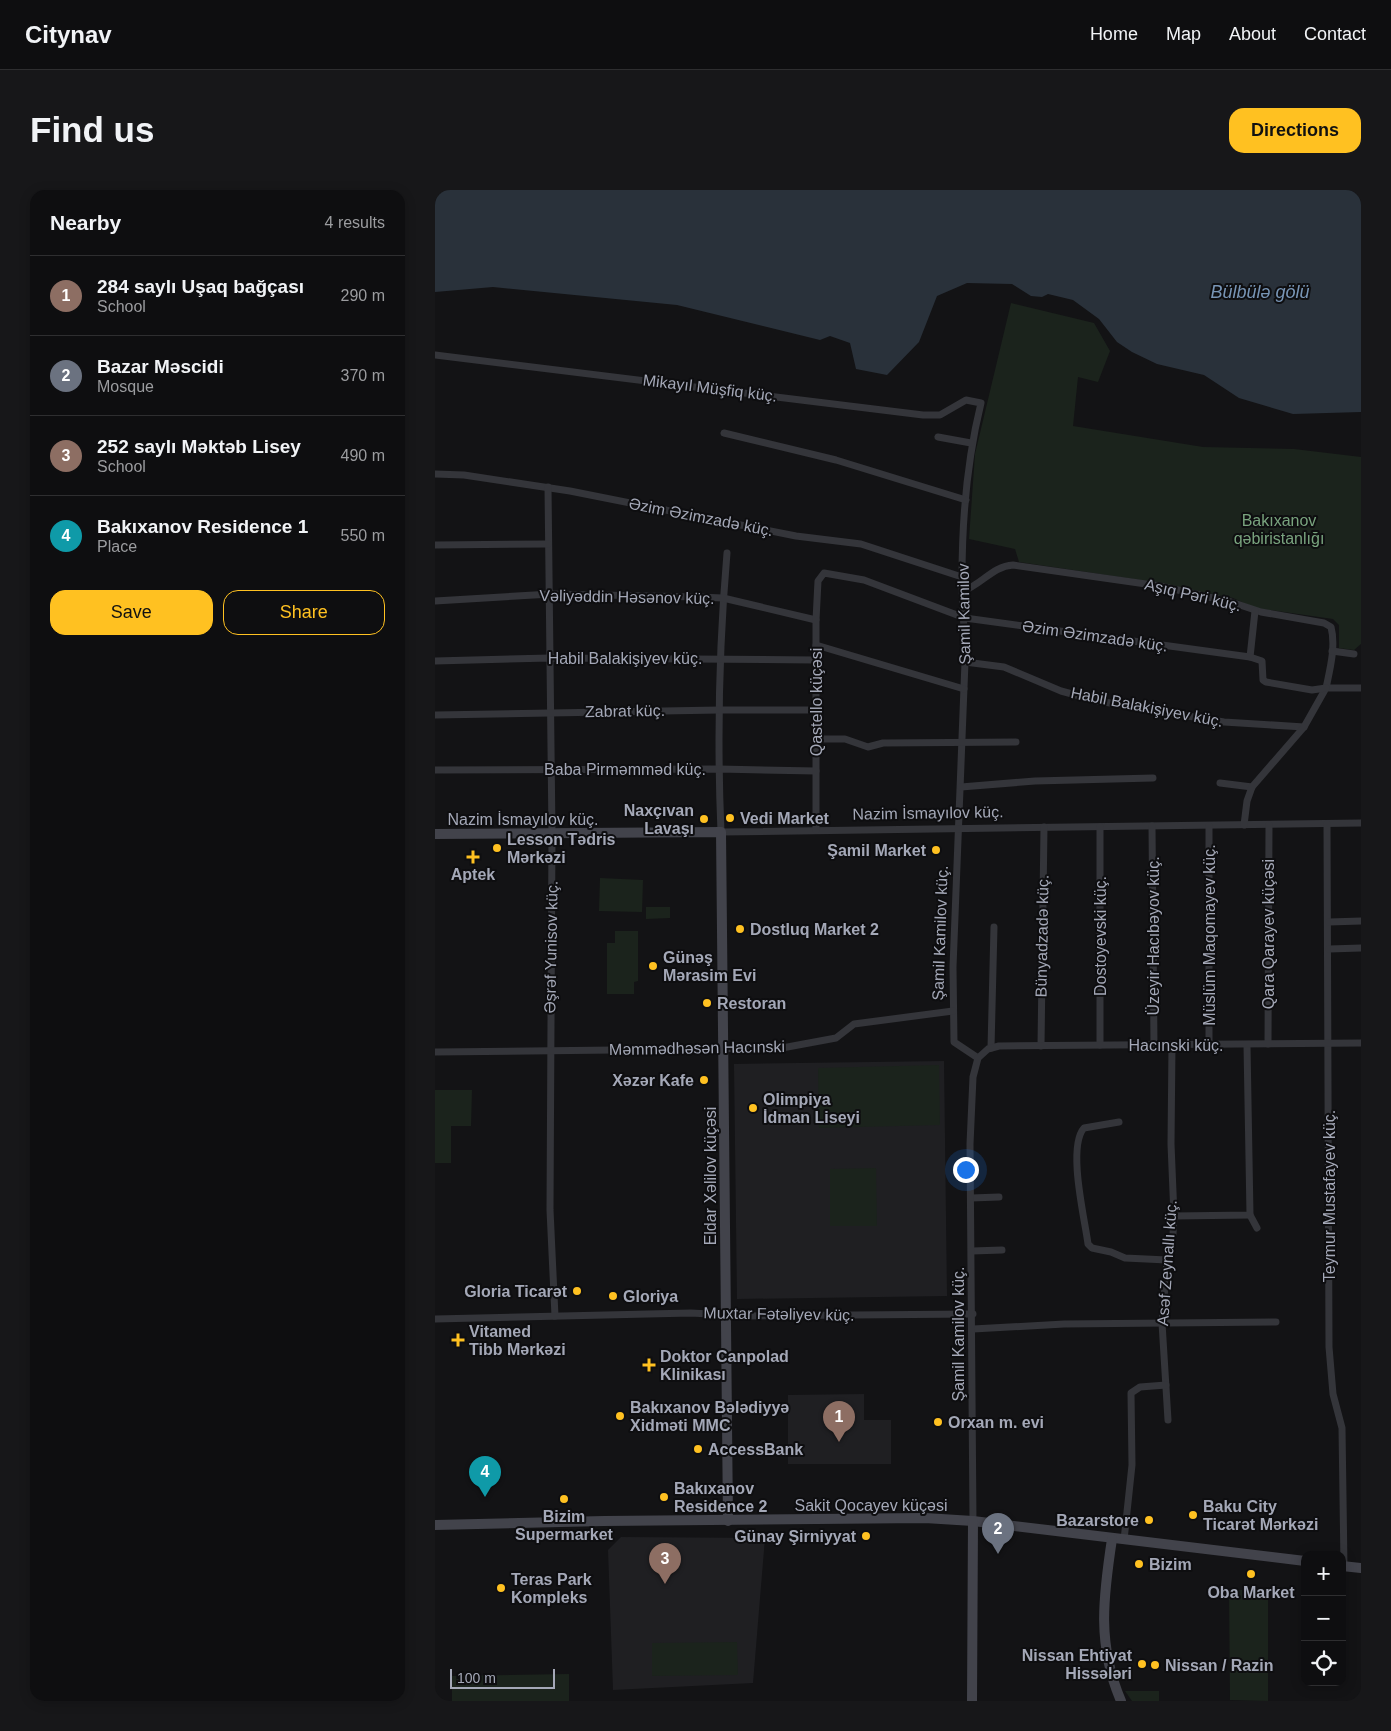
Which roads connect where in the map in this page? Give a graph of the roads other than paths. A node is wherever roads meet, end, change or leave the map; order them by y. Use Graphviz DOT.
graph roads {
  1 [pos="435,355"];
  2 [pos="981,403"];
  3 [pos="724,433"];
  4 [pos="938,437"];
  5 [pos="971,443"];
  6 [pos="435,474"];
  7 [pos="548,487"];
  8 [pos="966,500"];
  9 [pos="548,544"];
  10 [pos="435,545"];
  11 [pos="727,553"];
  12 [pos="821,575"];
  13 [pos="962,577"];
  14 [pos="963,591"];
  15 [pos="551,594"];
  16 [pos="723,598"];
  17 [pos="435,601"];
  18 [pos="1255,611"];
  19 [pos="965,618"];
  20 [pos="816,620"];
  21 [pos="816,645"];
  22 [pos="1332,651"];
  23 [pos="1354,654"];
  24 [pos="1250,657"];
  25 [pos="551,658"];
  26 [pos="721,658"];
  27 [pos="815,660"];
  28 [pos="435,661"];
  29 [pos="965,662"];
  30 [pos="1326,688"];
  31 [pos="1361,688"];
  32 [pos="963,689"];
  33 [pos="719,710"];
  34 [pos="815,710"];
  35 [pos="550,712"];
  36 [pos="435,715"];
  37 [pos="1304,727"];
  38 [pos="815,739"];
  39 [pos="1016,742"];
  40 [pos="961,744"];
  41 [pos="551,768"];
  42 [pos="719,768"];
  43 [pos="435,770"];
  44 [pos="816,771"];
  45 [pos="1153,778"];
  46 [pos="1220,783"];
  47 [pos="961,787"];
  48 [pos="1252,787"];
  49 [pos="1361,823"];
  50 [pos="1327,824"];
  51 [pos="1244,825"];
  52 [pos="1269,825"];
  53 [pos="1152,826"];
  54 [pos="1209,826"];
  55 [pos="958,827"];
  56 [pos="1044,827"];
  57 [pos="1100,827"];
  58 [pos="816,830"];
  59 [pos="721,832"];
  60 [pos="435,834"];
  61 [pos="552,834"];
  62 [pos="1329,922"];
  63 [pos="1361,922"];
  64 [pos="994,927"];
  65 [pos="1361,948"];
  66 [pos="1329,949"];
  67 [pos="953,1011"];
  68 [pos="1329,1043"];
  69 [pos="1361,1043"];
  70 [pos="1267,1044"];
  71 [pos="1154,1045"];
  72 [pos="1172,1045"];
  73 [pos="1209,1045"];
  74 [pos="1247,1045"];
  75 [pos="1041,1046"];
  76 [pos="1100,1046"];
  77 [pos="991,1048"];
  78 [pos="724,1049"];
  79 [pos="550,1051"];
  80 [pos="435,1052"];
  81 [pos="978,1058"];
  82 [pos="1119,1122"];
  83 [pos="999,1197"];
  84 [pos="971,1198"];
  85 [pos="1250,1215"];
  86 [pos="1173,1216"];
  87 [pos="1257,1228"];
  88 [pos="972,1250"];
  89 [pos="1002,1250"];
  90 [pos="1167,1260"];
  91 [pos="973,1314"];
  92 [pos="726,1315"];
  93 [pos="555,1316"];
  94 [pos="435,1319"];
  95 [pos="1276,1322"];
  96 [pos="1162,1323"];
  97 [pos="973,1330"];
  98 [pos="1166,1385"];
  99 [pos="1168,1420"];
  100 [pos="728,1521"];
  101 [pos="973,1521"];
  102 [pos="435,1525"];
  103 [pos="1112,1539"];
  104 [pos="1124,1540"];
  105 [pos="1343,1551"];
  106 [pos="1301,1561"];
  107 [pos="1346,1566"];
  108 [pos="1361,1568"];
  109 [pos="972,1701"];
  110 [pos="1121,1701"];
  1 -- 2 [label="street, Mikayıl Müşfiq küç."];
  2 -- 5 [label="street, Şamil Kamilov"];
  3 -- 8 [label="street"];
  4 -- 5 [label="street"];
  5 -- 8 [label="street, Şamil Kamilov"];
  6 -- 7 [label="street, Əzim Əzimzadə küç."];
  7 -- 9 [label="street, Əşrəf Yunisov küç."];
  7 -- 13 [label="street, Əzim Əzimzadə küç."];
  8 -- 13 [label="street, Şamil Kamilov"];
  9 -- 10 [label="street"];
  9 -- 15 [label="street, Əşrəf Yunisov küç."];
  11 -- 16 [label="street"];
  12 -- 19 [label="street, Əzim Əzimzadə küç."];
  12 -- 20 [label="street, Qastello küçəsi"];
  13 -- 14 [label="street, Şamil Kamilov"];
  14 -- 18 [label="street, Aşıq Pəri küç."];
  14 -- 19 [label="street, Şamil Kamilov"];
  15 -- 16 [label="street, Vəliyəddin Həsənov küç."];
  15 -- 17 [label="street, Vəliyəddin Həsənov küç."];
  15 -- 25 [label="street, Əşrəf Yunisov küç."];
  16 -- 20 [label="street, Vəliyəddin Həsənov küç."];
  16 -- 26 [label="street"];
  18 -- 22 [label="street, Aşıq Pəri küç."];
  18 -- 24 [label="street"];
  19 -- 24 [label="street, Əzim Əzimzadə küç."];
  19 -- 29 [label="street, Şamil Kamilov"];
  20 -- 21 [label="street, Qastello küçəsi"];
  21 -- 27 [label="street, Qastello küçəsi"];
  21 -- 32 [label="street"];
  22 -- 23 [label="street"];
  22 -- 30 [label="street, Aşıq Pəri küç."];
  24 -- 30 [label="street"];
  25 -- 26 [label="street, Habil Balakişiyev küç."];
  25 -- 28 [label="street, Habil Balakişiyev küç."];
  25 -- 35 [label="street, Əşrəf Yunisov küç."];
  26 -- 27 [label="street, Habil Balakişiyev küç."];
  26 -- 33 [label="street"];
  27 -- 34 [label="street, Qastello küçəsi"];
  29 -- 32 [label="street, Şamil Kamilov"];
  29 -- 37 [label="street, Habil Balakişiyev küç."];
  30 -- 31 [label="street"];
  30 -- 37 [label="street"];
  32 -- 40 [label="street, Şamil Kamilov"];
  33 -- 34 [label="street, Zabrat küç."];
  33 -- 35 [label="street, Zabrat küç."];
  33 -- 42 [label="street"];
  34 -- 38 [label="street, Qastello küçəsi"];
  35 -- 36 [label="street, Zabrat küç."];
  35 -- 41 [label="street, Əşrəf Yunisov küç."];
  37 -- 48 [label="street"];
  38 -- 40 [label="street"];
  38 -- 44 [label="street, Qastello küçəsi"];
  39 -- 40 [label="street"];
  40 -- 47 [label="street, Şamil Kamilov"];
  41 -- 42 [label="street, Baba Pirməmməd küç."];
  41 -- 43 [label="street, Baba Pirməmməd küç."];
  41 -- 61 [label="street, Əşrəf Yunisov küç."];
  42 -- 44 [label="street, Baba Pirməmməd küç."];
  42 -- 59 [label="street"];
  44 -- 58 [label="street, Qastello küçəsi"];
  45 -- 47 [label="street"];
  46 -- 48 [label="street"];
  47 -- 55 [label="street, Şamil Kamilov"];
  48 -- 51 [label="street"];
  49 -- 50 [label="street, Nazim İsmayılov küç."];
  50 -- 52 [label="street, Nazim İsmayılov küç."];
  50 -- 62 [label="street, Teymur Mustafayev küç."];
  51 -- 52 [label="street, Nazim İsmayılov küç."];
  51 -- 54 [label="street, Nazim İsmayılov küç."];
  52 -- 70 [label="street, Qara Qarayev küçəsi"];
  53 -- 54 [label="street, Nazim İsmayılov küç."];
  53 -- 57 [label="street, Nazim İsmayılov küç."];
  53 -- 71 [label="street, Üzeyir Hacıbəyov küç."];
  54 -- 73 [label="street, Müslüm Maqomayev küç."];
  55 -- 56 [label="street, Nazim İsmayılov küç."];
  55 -- 58 [label="street, Nazim İsmayılov küç."];
  55 -- 67 [label="street, Şamil Kamilov küç."];
  56 -- 57 [label="street, Nazim İsmayılov küç."];
  56 -- 75 [label="street, Bünyadzadə küç."];
  57 -- 76 [label="street, Dostoyevski küç."];
  58 -- 59 [label="street, Nazim İsmayılov küç."];
  59 -- 61 [label="street, Nazim İsmayılov küç."];
  59 -- 78 [label="street, Eldar Xəlilov küçəsi"];
  60 -- 61 [label="street, Nazim İsmayılov küç."];
  61 -- 79 [label="street, Əşrəf Yunisov küç."];
  62 -- 63 [label="street"];
  62 -- 66 [label="street, Teymur Mustafayev küç."];
  64 -- 77 [label="street"];
  65 -- 66 [label="street"];
  66 -- 68 [label="street, Teymur Mustafayev küç."];
  67 -- 78 [label="street, Məmmədhəsən Hacınski"];
  67 -- 81 [label="street, Şamil Kamilov küç."];
  68 -- 69 [label="street, Hacınski küç."];
  68 -- 70 [label="street, Hacınski küç."];
  68 -- 105 [label="street, Teymur Mustafayev küç."];
  70 -- 74 [label="street, Hacınski küç."];
  71 -- 72 [label="street, Hacınski küç."];
  71 -- 76 [label="street, Hacınski küç."];
  72 -- 73 [label="street, Hacınski küç."];
  72 -- 86 [label="street, Asəf Zeynallı küç."];
  73 -- 74 [label="street, Hacınski küç."];
  74 -- 85 [label="street"];
  75 -- 76 [label="street, Hacınski küç."];
  75 -- 77 [label="street, Hacınski küç."];
  77 -- 81 [label="street"];
  78 -- 79 [label="street, Məmmədhəsən Hacınski"];
  78 -- 92 [label="street, Eldar Xəlilov küçəsi"];
  79 -- 80 [label="street, Məmmədhəsən Hacınski"];
  79 -- 93 [label="street, Əşrəf Yunisov küç."];
  81 -- 84 [label="street, Şamil Kamilov küç."];
  82 -- 90 [label="street"];
  83 -- 84 [label="street"];
  84 -- 88 [label="street, Şamil Kamilov küç."];
  85 -- 86 [label="street"];
  85 -- 87 [label="street"];
  86 -- 90 [label="street, Asəf Zeynallı küç."];
  88 -- 89 [label="street"];
  88 -- 91 [label="street, Şamil Kamilov küç."];
  90 -- 96 [label="street, Asəf Zeynallı küç."];
  91 -- 92 [label="street, Muxtar Fətəliyev küç."];
  91 -- 97 [label="street, Şamil Kamilov küç."];
  92 -- 93 [label="street, Muxtar Fətəliyev küç."];
  92 -- 100 [label="street, Eldar Xəlilov küçəsi"];
  93 -- 94 [label="street, Muxtar Fətəliyev küç."];
  95 -- 96 [label="street"];
  96 -- 97 [label="street"];
  96 -- 98 [label="street, Asəf Zeynallı küç."];
  97 -- 101 [label="street, Şamil Kamilov küç."];
  98 -- 99 [label="street, Asəf Zeynallı küç."];
  98 -- 104 [label="street"];
  100 -- 101 [label="street, Sakit Qocayev küçəsi"];
  100 -- 102 [label="street, Sakit Qocayev küçəsi"];
  101 -- 103 [label="street, Sakit Qocayev küçəsi"];
  101 -- 109 [label="street, Şamil Kamilov küç."];
  103 -- 104 [label="street, Sakit Qocayev küçəsi"];
  103 -- 110 [label="street"];
  104 -- 106 [label="street, Sakit Qocayev küçəsi"];
  107 -- 108 [label="street"];
}
